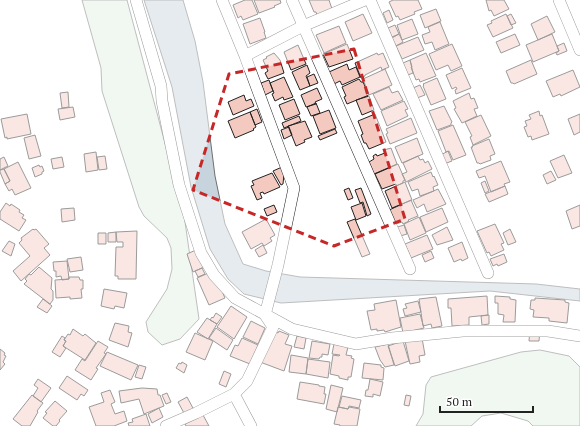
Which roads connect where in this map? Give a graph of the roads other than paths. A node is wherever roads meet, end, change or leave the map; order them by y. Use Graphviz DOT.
graph roads {
  1 [pos="136,0"];
  2 [pos="222,0"];
  3 [pos="292,0"];
  4 [pos="365,0"];
  5 [pos="370,0"];
  6 [pos="559,0"];
  7 [pos="303,26"];
  8 [pos="580,50"];
  9 [pos="245,56"];
  10 [pos="410,269"];
  11 [pos="488,273"];
  12 [pos="265,315"];
  13 [pos="580,336"];
  14 [pos="234,394"];
  15 [pos="166,426"];
  16 [pos="251,426"];
  1 -- 12 [label="street"];
  2 -- 9 [label="street"];
  3 -- 7 [label="street"];
  4 -- 7 [label="street"];
  5 -- 11 [label="street"];
  6 -- 8 [label="street"];
  7 -- 9 [label="street"];
  7 -- 10 [label="street"];
  9 -- 12 [label="street"];
  12 -- 13 [label="street"];
  12 -- 14 [label="street"];
  14 -- 15 [label="street"];
  14 -- 16 [label="street"];
}
